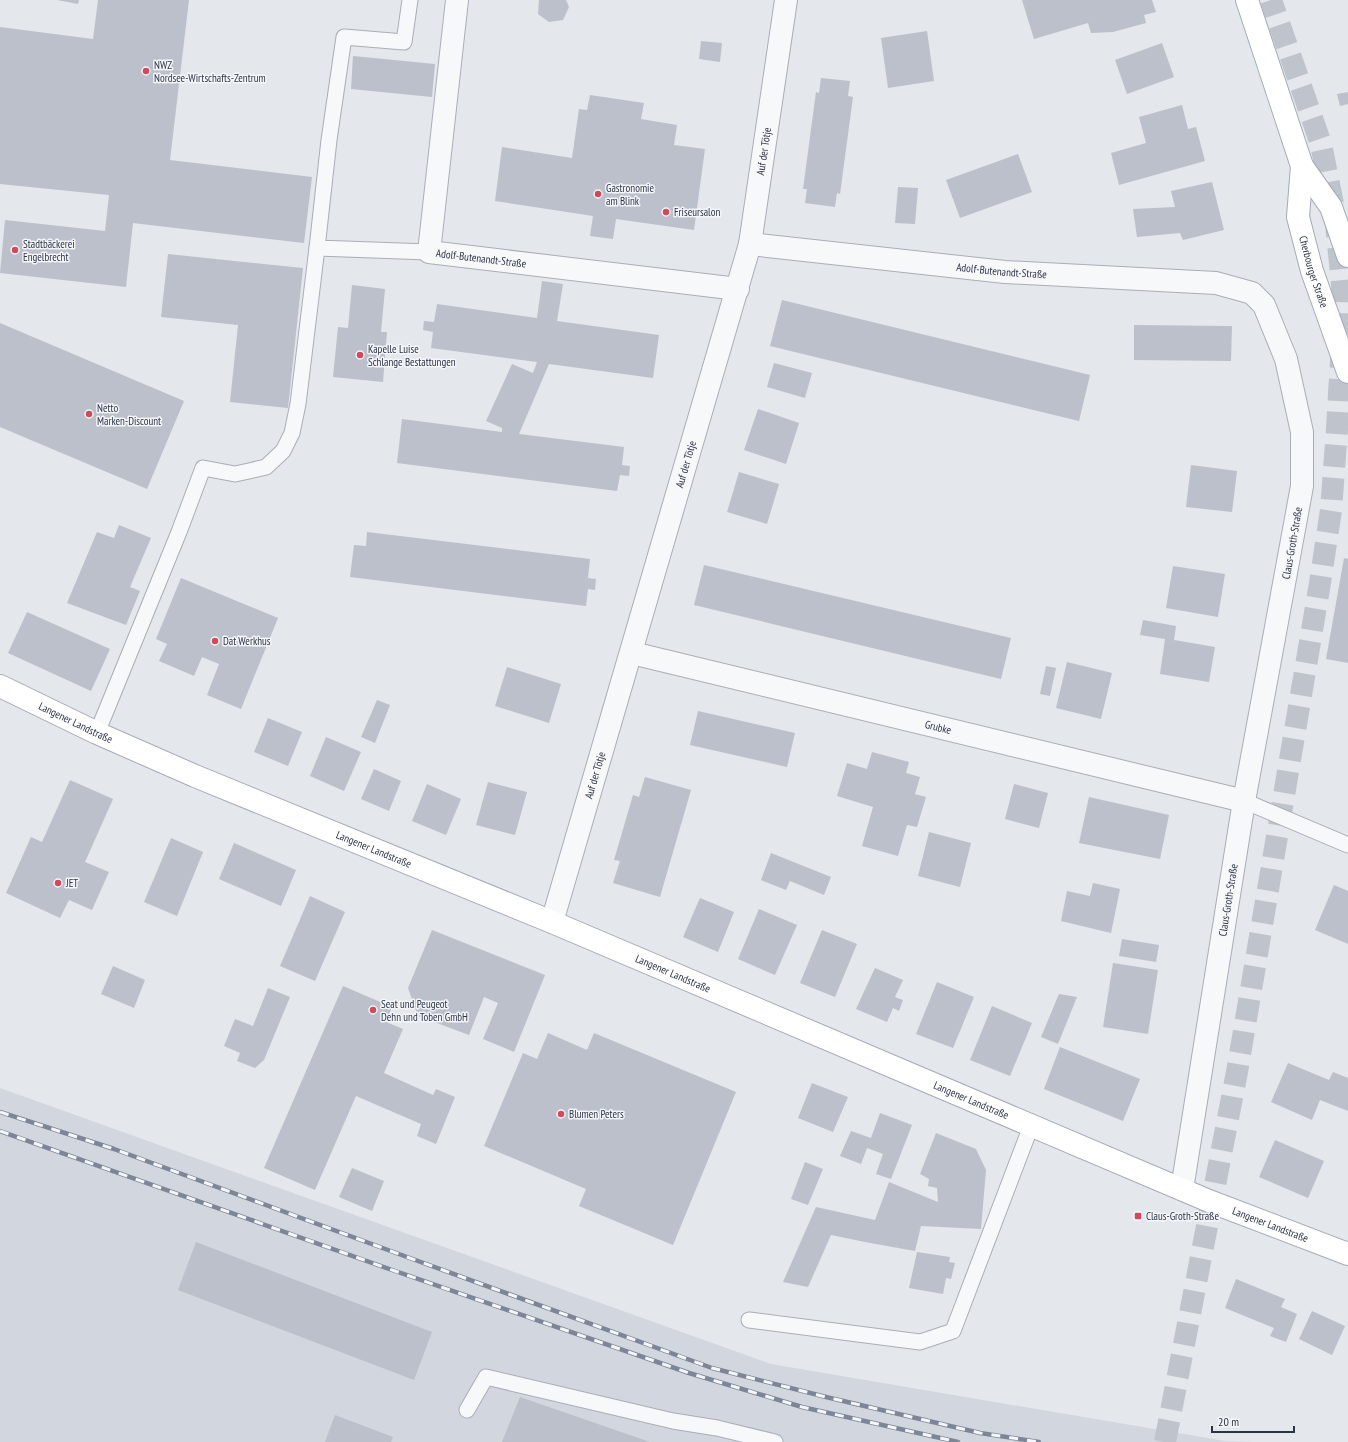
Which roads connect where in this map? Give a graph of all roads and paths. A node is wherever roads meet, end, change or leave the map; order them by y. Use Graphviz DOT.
graph roads {
  1 [pos="410,0"];
  2 [pos="457,0"];
  3 [pos="786,0"];
  4 [pos="1247,0"];
  5 [pos="1302,166"];
  6 [pos="750,244"];
  7 [pos="317,248"];
  8 [pos="429,252"];
  9 [pos="1348,256"];
  10 [pos="738,289"];
  11 [pos="1252,293"];
  12 [pos="1348,372"];
  13 [pos="632,653"];
  14 [pos="0,686"];
  15 [pos="97,733"];
  16 [pos="1244,801"];
  17 [pos="1348,845"];
  18 [pos="552,922"];
  19 [pos="1031,1126"];
  20 [pos="1182,1189"];
  21 [pos="1348,1254"];
  22 [pos="749,1320"];
  23 [pos="467,1410"];
  24 [pos="775,1442"];
  1 -- 7 [label="lane"];
  2 -- 8 [label="street, Adolf-Butenandt-Straße"];
  3 -- 6 [label="street, Auf der Tötje"];
  4 -- 5 [label="main road, Cherbourger Straße"];
  5 -- 9 [label="main road, Cherbourger Straße"];
  5 -- 12 [label="main road, Cherbourger Straße"];
  6 -- 10 [label="street, Auf der Tötje"];
  6 -- 11 [label="street, Adolf-Butenandt-Straße"];
  7 -- 8 [label="lane"];
  7 -- 15 [label="lane"];
  8 -- 10 [label="street, Adolf-Butenandt-Straße"];
  10 -- 13 [label="street, Auf der Tötje"];
  11 -- 16 [label="street, Claus-Groth-Straße"];
  13 -- 16 [label="street, Grubke"];
  13 -- 18 [label="street, Auf der Tötje"];
  14 -- 15 [label="main road, Langener Landstraße"];
  15 -- 18 [label="main road, Langener Landstraße"];
  16 -- 17 [label="lane"];
  16 -- 20 [label="street, Claus-Groth-Straße"];
  18 -- 19 [label="main road, Langener Landstraße"];
  19 -- 20 [label="main road, Langener Landstraße"];
  19 -- 22 [label="lane"];
  20 -- 21 [label="main road, Langener Landstraße"];
  23 -- 24 [label="lane"];
}
